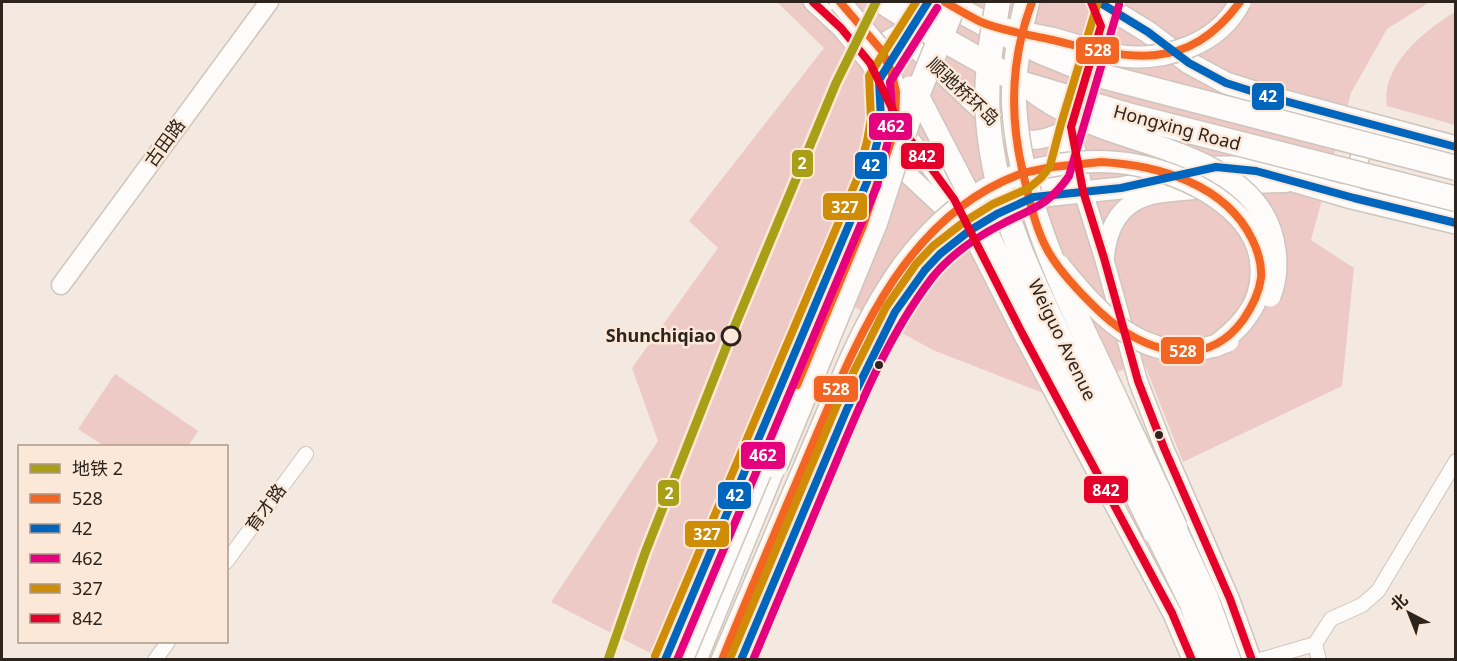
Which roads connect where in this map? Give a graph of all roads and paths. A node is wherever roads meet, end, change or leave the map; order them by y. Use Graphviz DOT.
graph roads {
  1 [pos="269,2"];
  2 [pos="813,2"];
  3 [pos="840,2"];
  4 [pos="883,2"];
  5 [pos="928,2"];
  6 [pos="945,2"];
  7 [pos="955,2"];
  8 [pos="998,2"];
  9 [pos="1240,2"];
  10 [pos="1105,7"];
  11 [pos="1027,8"];
  12 [pos="983,23"];
  13 [pos="842,28"];
  14 [pos="904,38"];
  15 [pos="882,51"];
  16 [pos="879,80"];
  17 [pos="1023,84"];
  18 [pos="1370,123"];
  19 [pos="1071,127"];
  20 [pos="877,147"];
  21 [pos="1455,147"];
  22 [pos="1455,168"];
  23 [pos="1202,170"];
  24 [pos="1297,183"];
  25 [pos="1140,190"];
  26 [pos="1083,191"];
  27 [pos="1034,197"];
  28 [pos="1348,197"];
  29 [pos="1455,200"];
  30 [pos="1455,223"];
  31 [pos="969,231"];
  32 [pos="1047,251"];
  33 [pos="1104,258"];
  34 [pos="61,285"];
  35 [pos="1216,346"];
  36 [pos="870,360"];
  37 [pos="1138,381"];
  38 [pos="1066,414"];
  39 [pos="306,454"];
  40 [pos="1455,461"];
  41 [pos="774,466"];
  42 [pos="1165,529"];
  43 [pos="228,559"];
  44 [pos="167,643"];
  45 [pos="1316,644"];
  46 [pos="155,660"];
  47 [pos="665,660"];
  48 [pos="682,660"];
  49 [pos="696,660"];
  50 [pos="722,660"];
  51 [pos="741,660"];
  52 [pos="1192,660"];
  53 [pos="1210,660"];
  54 [pos="1230,660"];
  55 [pos="1252,660"];
  56 [pos="1260,660"];
  57 [pos="1319,660"];
  1 -- 34 [label="street, 古田路"];
  2 -- 13 [label="street"];
  3 -- 15 [label="main road, bridge"];
  4 -- 17 [label="highway, Hongxing Road, bridge"];
  5 -- 14 [label="street"];
  6 -- 12 [label="highway, Hongxing Road"];
  7 -- 41 [label="highway, bridge"];
  8 -- 42 [label="highway, Weiguo Avenue, bridge"];
  9 -- 12 [label="main road, bridge"];
  10 -- 18 [label="main road"];
  10 -- 19 [label="street"];
  11 -- 32 [label="highway, Weiguo Avenue, bridge"];
  12 -- 22 [label="highway, Hongxing Road, bridge"];
  13 -- 14 [label="street"];
  13 -- 16 [label="street"];
  14 -- 16 [label="street"];
  14 -- 19 [label="street, 顺驰桥环岛"];
  15 -- 42 [label="main road, bridge"];
  15 -- 48 [label="main road, bridge"];
  16 -- 20 [label="street"];
  16 -- 31 [label="street"];
  17 -- 29 [label="highway, Hongxing Road, bridge"];
  17 -- 35 [label="main road, bridge"];
  18 -- 21 [label="main road"];
  18 -- 28 [label="street"];
  19 -- 23 [label="street"];
  19 -- 26 [label="street"];
  19 -- 27 [label="main road"];
  20 -- 31 [label="street"];
  20 -- 47 [label="street"];
  23 -- 24 [label="main road"];
  23 -- 25 [label="main road"];
  24 -- 25 [label="street"];
  24 -- 28 [label="main road"];
  25 -- 26 [label="main road"];
  25 -- 33 [label="street"];
  26 -- 27 [label="main road"];
  26 -- 33 [label="street"];
  27 -- 31 [label="main road"];
  28 -- 30 [label="main road"];
  31 -- 36 [label="main road"];
  31 -- 38 [label="street"];
  32 -- 35 [label="main road, bridge"];
  32 -- 42 [label="highway, Weiguo Avenue, bridge"];
  33 -- 37 [label="street"];
  35 -- 50 [label="main road, bridge"];
  36 -- 51 [label="street"];
  37 -- 38 [label="street"];
  37 -- 55 [label="street"];
  38 -- 52 [label="street"];
  39 -- 43 [label="street, 育才路"];
  40 -- 45 [label="street"];
  41 -- 49 [label="main road"];
  42 -- 53 [label="main road, Weiguo Avenue"];
  42 -- 54 [label="main road, Weiguo Avenue"];
  44 -- 46 [label="street"];
  45 -- 56 [label="street"];
  45 -- 57 [label="street"];
}
